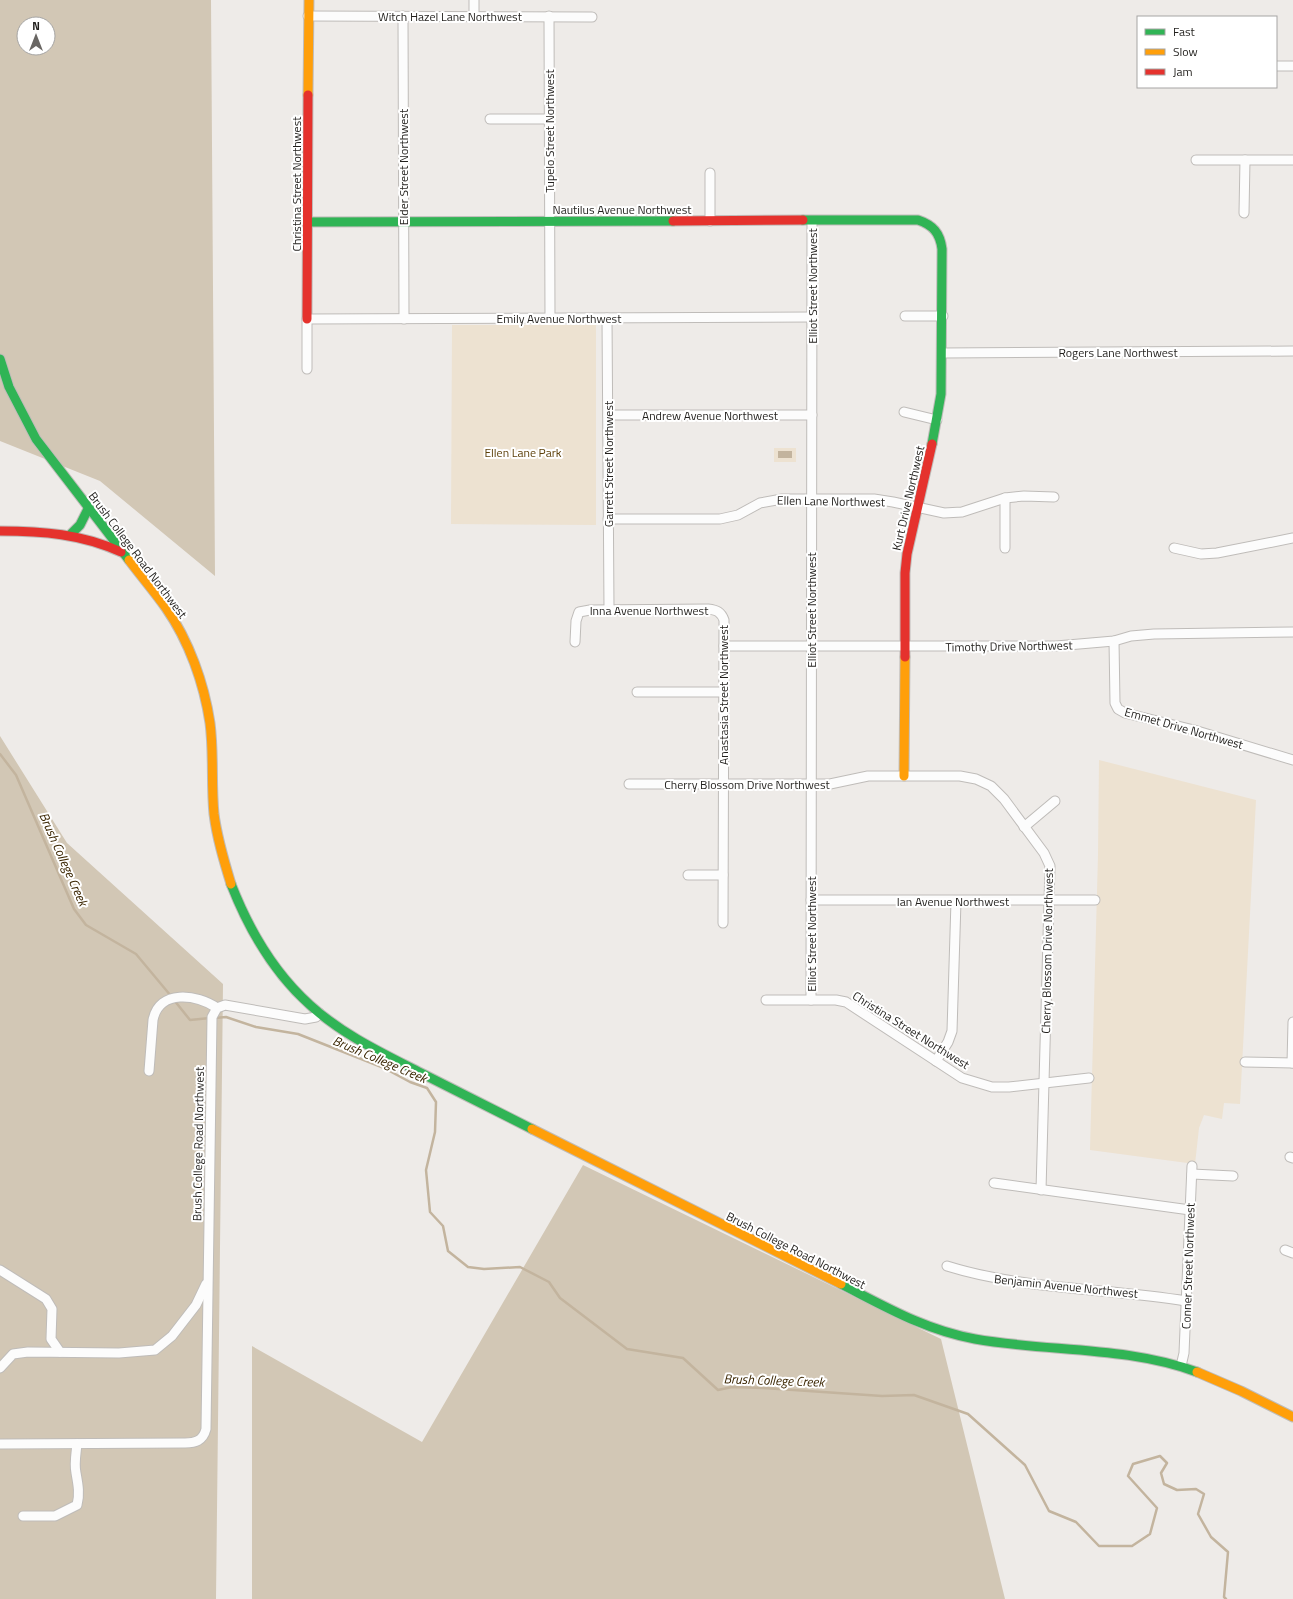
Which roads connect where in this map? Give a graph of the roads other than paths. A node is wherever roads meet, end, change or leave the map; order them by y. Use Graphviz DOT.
graph roads {
  1 [pos="308,0"];
  2 [pos="474,0"];
  3 [pos="308,16"];
  4 [pos="402,16"];
  5 [pos="474,16"];
  6 [pos="549,16"];
  7 [pos="592,17"];
  8 [pos="1277,66"];
  9 [pos="1293,66"];
  10 [pos="490,119"];
  11 [pos="549,119"];
  12 [pos="1196,160"];
  13 [pos="1245,160"];
  14 [pos="1293,160"];
  15 [pos="710,173"];
  16 [pos="1244,213"];
  17 [pos="710,221"];
  18 [pos="812,221"];
  19 [pos="307,222"];
  20 [pos="404,222"];
  21 [pos="549,222"];
  22 [pos="936,228"];
  23 [pos="905,316"];
  24 [pos="943,316"];
  25 [pos="812,317"];
  26 [pos="550,318"];
  27 [pos="607,318"];
  28 [pos="307,319"];
  29 [pos="404,319"];
  30 [pos="1293,351"];
  31 [pos="943,353"];
  32 [pos="0,359"];
  33 [pos="307,369"];
  34 [pos="904,412"];
  35 [pos="608,415"];
  36 [pos="812,415"];
  37 [pos="937,420"];
  38 [pos="1054,497"];
  39 [pos="1005,498"];
  40 [pos="811,499"];
  41 [pos="917,507"];
  42 [pos="88,509"];
  43 [pos="608,519"];
  44 [pos="0,531"];
  45 [pos="71,534"];
  46 [pos="1293,538"];
  47 [pos="1005,548"];
  48 [pos="1174,548"];
  49 [pos="124,554"];
  50 [pos="609,609"];
  51 [pos="719,612"];
  52 [pos="1293,632"];
  53 [pos="1114,641"];
  54 [pos="575,642"];
  55 [pos="724,646"];
  56 [pos="904,646"];
  57 [pos="811,647"];
  58 [pos="637,692"];
  59 [pos="724,692"];
  60 [pos="1293,760"];
  61 [pos="904,776"];
  62 [pos="629,784"];
  63 [pos="723,784"];
  64 [pos="810,784"];
  65 [pos="1055,801"];
  66 [pos="1024,827"];
  67 [pos="723,874"];
  68 [pos="688,875"];
  69 [pos="811,900"];
  70 [pos="1050,900"];
  71 [pos="1095,900"];
  72 [pos="956,901"];
  73 [pos="723,923"];
  74 [pos="766,1000"];
  75 [pos="811,1000"];
  76 [pos="217,1008"];
  77 [pos="319,1014"];
  78 [pos="1293,1022"];
  79 [pos="936,1061"];
  80 [pos="1245,1062"];
  81 [pos="1292,1063"];
  82 [pos="149,1071"];
  83 [pos="1089,1078"];
  84 [pos="1045,1082"];
  85 [pos="1233,1176"];
  86 [pos="994,1183"];
  87 [pos="1041,1190"];
  88 [pos="1190,1210"];
  89 [pos="947,1266"];
  90 [pos="0,1270"];
  91 [pos="208,1281"];
  92 [pos="1186,1301"];
  93 [pos="60,1352"];
  94 [pos="1181,1366"];
  95 [pos="0,1368"];
  96 [pos="1293,1417"];
  97 [pos="0,1444"];
  98 [pos="77,1444"];
  99 [pos="23,1516"];
  1 -- 3 [label="street, Christina Street Northwest"];
  2 -- 5 [label="street"];
  3 -- 4 [label="street, Witch Hazel Lane Northwest"];
  3 -- 19 [label="street, Christina Street Northwest"];
  4 -- 5 [label="street, Witch Hazel Lane Northwest"];
  4 -- 20 [label="street, Elder Street Northwest"];
  5 -- 6 [label="street, Witch Hazel Lane Northwest"];
  6 -- 7 [label="street, Witch Hazel Lane Northwest"];
  6 -- 11 [label="street, Tupelo Street Northwest"];
  8 -- 9 [label="street"];
  10 -- 11 [label="street"];
  11 -- 21 [label="street, Tupelo Street Northwest"];
  12 -- 13 [label="street"];
  13 -- 14 [label="street"];
  13 -- 16 [label="street"];
  15 -- 17 [label="street"];
  17 -- 18 [label="street, Nautilus Avenue Northwest"];
  17 -- 21 [label="street, Nautilus Avenue Northwest"];
  18 -- 22 [label="street, Nautilus Avenue Northwest"];
  18 -- 25 [label="street, Elliot Street Northwest"];
  19 -- 20 [label="street, Nautilus Avenue Northwest"];
  19 -- 28 [label="street, Christina Street Northwest"];
  20 -- 21 [label="street, Nautilus Avenue Northwest"];
  20 -- 29 [label="street, Elder Street Northwest"];
  21 -- 26 [label="street, Tupelo Street Northwest"];
  22 -- 24 [label="street, Kurt Drive Northwest"];
  23 -- 24 [label="street"];
  24 -- 31 [label="street, Kurt Drive Northwest"];
  25 -- 27 [label="street, Emily Avenue Northwest"];
  25 -- 36 [label="street, Elliot Street Northwest"];
  26 -- 27 [label="street, Emily Avenue Northwest"];
  26 -- 29 [label="street, Emily Avenue Northwest"];
  27 -- 35 [label="street, Garrett Street Northwest"];
  28 -- 29 [label="street, Emily Avenue Northwest"];
  28 -- 33 [label="street, Christina Street Northwest"];
  30 -- 31 [label="street, Rogers Lane Northwest"];
  31 -- 37 [label="street, Kurt Drive Northwest"];
  32 -- 42 [label="street, Brush College Road Northwest"];
  34 -- 37 [label="street"];
  35 -- 36 [label="street, Andrew Avenue Northwest"];
  35 -- 43 [label="street, Garrett Street Northwest"];
  36 -- 40 [label="street, Elliot Street Northwest"];
  37 -- 41 [label="street, Kurt Drive Northwest"];
  38 -- 39 [label="street, Ellen Lane Northwest"];
  39 -- 41 [label="street, Ellen Lane Northwest"];
  39 -- 47 [label="street"];
  40 -- 41 [label="street, Ellen Lane Northwest"];
  40 -- 43 [label="street, Ellen Lane Northwest"];
  40 -- 57 [label="street, Elliot Street Northwest"];
  41 -- 56 [label="street, Kurt Drive Northwest"];
  42 -- 45 [label="street"];
  42 -- 49 [label="street, Brush College Road Northwest"];
  43 -- 50 [label="street, Garrett Street Northwest"];
  44 -- 45 [label="street"];
  45 -- 49 [label="street"];
  46 -- 48 [label="street"];
  49 -- 77 [label="street, Brush College Road Northwest"];
  50 -- 51 [label="street, Inna Avenue Northwest"];
  50 -- 54 [label="street, Inna Avenue Northwest"];
  51 -- 55 [label="street, Anastasia Street Northwest"];
  52 -- 53 [label="street, Timothy Drive Northwest"];
  53 -- 56 [label="street, Timothy Drive Northwest"];
  53 -- 60 [label="street, Emmet Drive Northwest"];
  55 -- 57 [label="street, Timothy Drive Northwest"];
  55 -- 59 [label="street, Anastasia Street Northwest"];
  56 -- 57 [label="street, Timothy Drive Northwest"];
  56 -- 61 [label="street, Kurt Drive Northwest"];
  57 -- 64 [label="street, Elliot Street Northwest"];
  58 -- 59 [label="street"];
  59 -- 63 [label="street, Anastasia Street Northwest"];
  61 -- 64 [label="street, Cherry Blossom Drive Northwest"];
  61 -- 66 [label="street, Cherry Blossom Drive Northwest"];
  62 -- 63 [label="street, Cherry Blossom Drive Northwest"];
  63 -- 64 [label="street, Cherry Blossom Drive Northwest"];
  63 -- 67 [label="street, Anastasia Street Northwest"];
  64 -- 69 [label="street, Elliot Street Northwest"];
  65 -- 66 [label="street"];
  66 -- 70 [label="street, Cherry Blossom Drive Northwest"];
  67 -- 68 [label="street"];
  67 -- 73 [label="street, Anastasia Street Northwest"];
  69 -- 72 [label="street, Ian Avenue Northwest"];
  69 -- 75 [label="street, Elliot Street Northwest"];
  70 -- 71 [label="street, Ian Avenue Northwest"];
  70 -- 72 [label="street, Ian Avenue Northwest"];
  70 -- 84 [label="street, Cherry Blossom Drive Northwest"];
  72 -- 79 [label="street"];
  74 -- 75 [label="street, Christina Street Northwest"];
  75 -- 79 [label="street, Christina Street Northwest"];
  76 -- 77 [label="street"];
  76 -- 82 [label="street"];
  76 -- 91 [label="street, Brush College Road Northwest"];
  77 -- 94 [label="street, Brush College Road Northwest"];
  78 -- 81 [label="street"];
  79 -- 84 [label="street, Christina Street Northwest"];
  80 -- 81 [label="street"];
  83 -- 84 [label="street, Christina Street Northwest"];
  84 -- 87 [label="street, Cherry Blossom Drive Northwest"];
  85 -- 88 [label="street, Conner Street Northwest"];
  86 -- 87 [label="street"];
  87 -- 88 [label="street"];
  88 -- 92 [label="street, Conner Street Northwest"];
  89 -- 92 [label="street, Benjamin Avenue Northwest"];
  90 -- 93 [label="street"];
  91 -- 93 [label="street, Brush College Road Northwest"];
  91 -- 98 [label="street, Brush College Road Northwest"];
  92 -- 94 [label="street, Conner Street Northwest"];
  93 -- 95 [label="street, Brush College Road Northwest"];
  94 -- 96 [label="street, Brush College Road Northwest"];
  97 -- 98 [label="street, Brush College Road Northwest"];
  98 -- 99 [label="street"];
}
